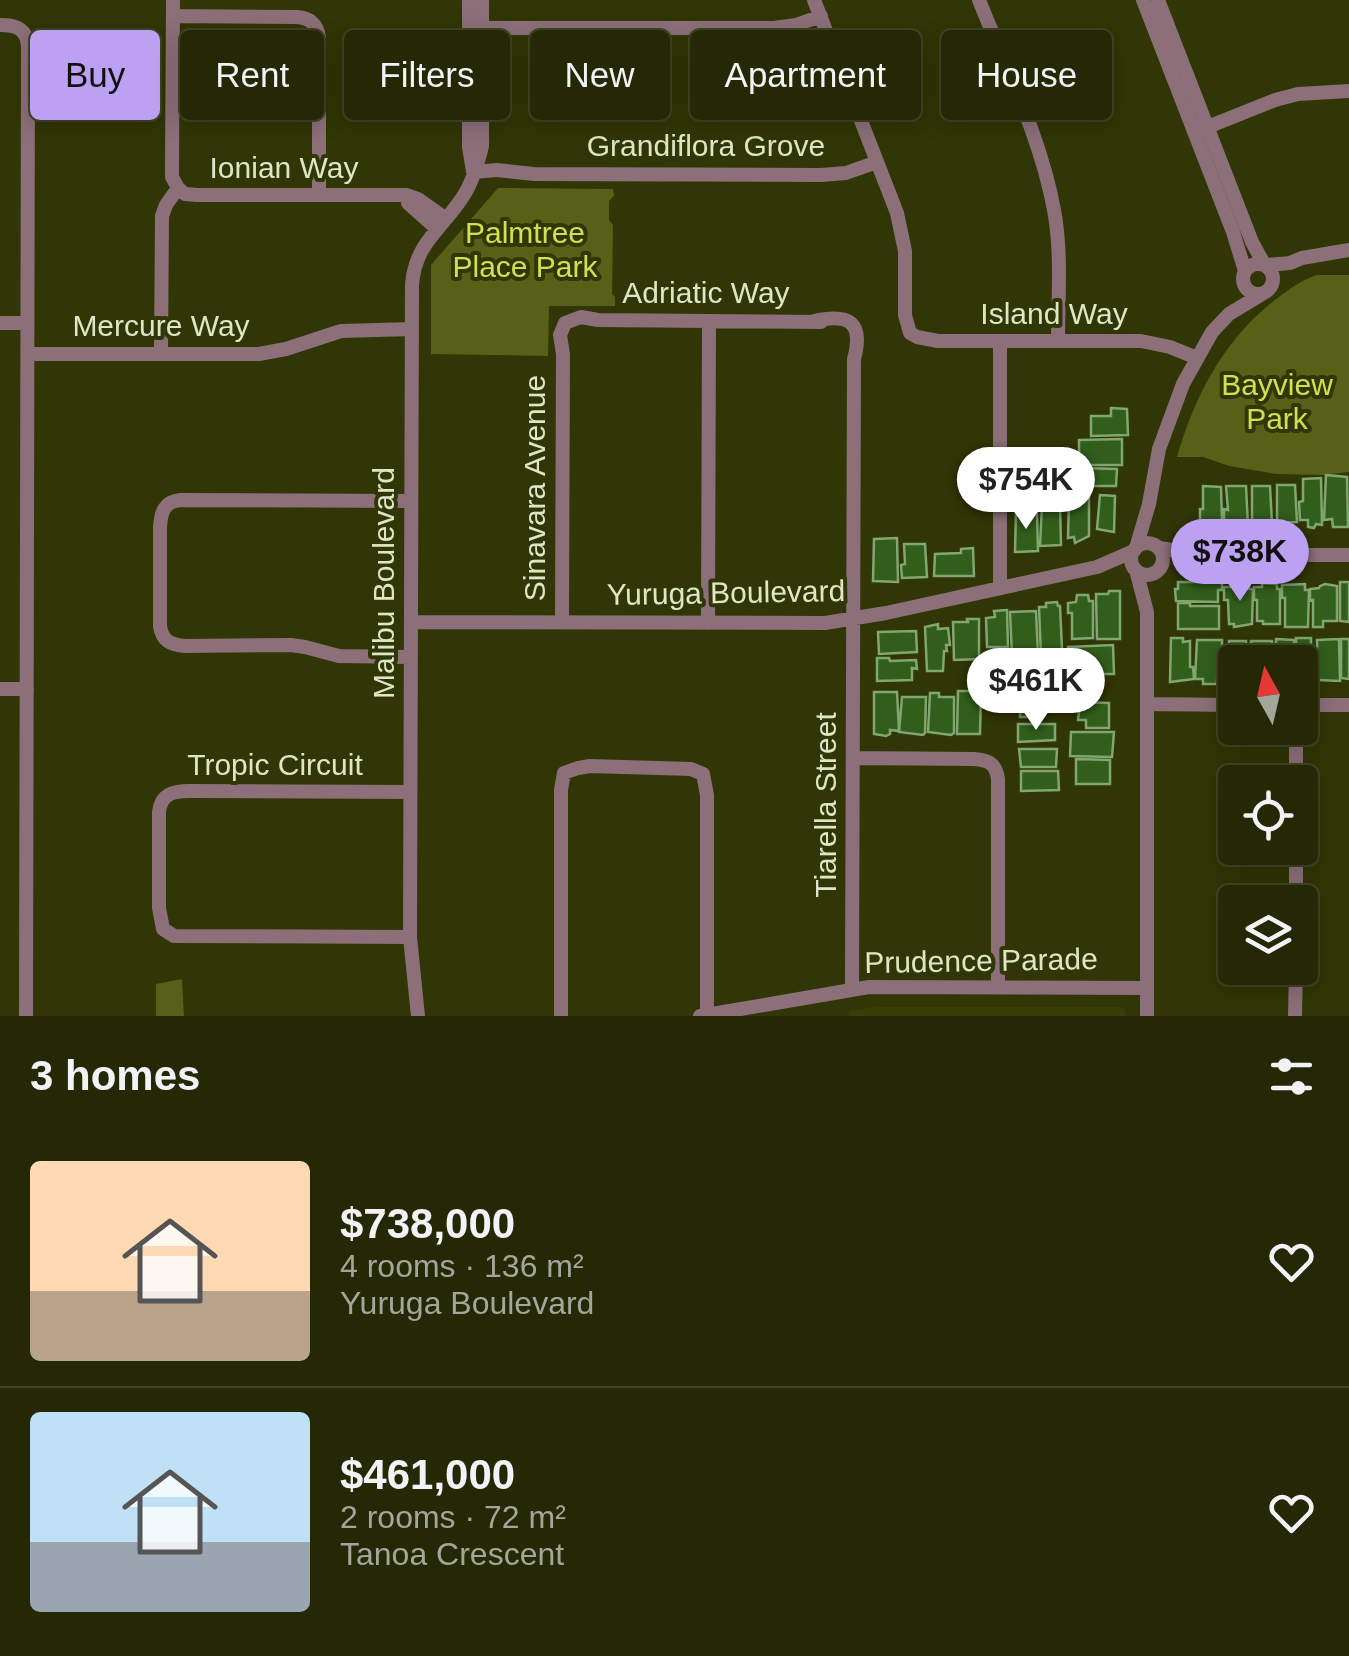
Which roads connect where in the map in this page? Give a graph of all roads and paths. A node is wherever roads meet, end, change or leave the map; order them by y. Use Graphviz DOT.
graph roads {
  1 [pos="173,0"];
  2 [pos="469,0"];
  3 [pos="482,0"];
  4 [pos="814,0"];
  5 [pos="980,0"];
  6 [pos="1143,0"];
  7 [pos="1158,0"];
  8 [pos="173,16"];
  9 [pos="821,16"];
  10 [pos="0,25"];
  11 [pos="476,28"];
  12 [pos="1349,92"];
  13 [pos="1201,129"];
  14 [pos="877,162"];
  15 [pos="474,172"];
  16 [pos="178,188"];
  17 [pos="319,195"];
  18 [pos="442,224"];
  19 [pos="1349,250"];
  20 [pos="1290,263"];
  21 [pos="1265,265"];
  22 [pos="1244,274"];
  23 [pos="1274,280"];
  24 [pos="1262,294"];
  25 [pos="1228,314"];
  26 [pos="709,320"];
  27 [pos="0,323"];
  28 [pos="27,323"];
  29 [pos="569,325"];
  30 [pos="850,328"];
  31 [pos="412,330"];
  32 [pos="1000,340"];
  33 [pos="1058,341"];
  34 [pos="28,354"];
  35 [pos="162,354"];
  36 [pos="1197,358"];
  37 [pos="412,501"];
  38 [pos="1149,504"];
  39 [pos="1158,547"];
  40 [pos="1135,550"];
  41 [pos="1204,555"];
  42 [pos="1349,555"];
  43 [pos="1096,567"];
  44 [pos="1160,569"];
  45 [pos="1136,570"];
  46 [pos="1000,588"];
  47 [pos="1147,612"];
  48 [pos="854,620"];
  49 [pos="411,622"];
  50 [pos="562,622"];
  51 [pos="708,622"];
  52 [pos="411,657"];
  53 [pos="0,689"];
  54 [pos="26,689"];
  55 [pos="1147,704"];
  56 [pos="1218,704"];
  57 [pos="1318,705"];
  58 [pos="1349,705"];
  59 [pos="853,758"];
  60 [pos="410,792"];
  61 [pos="410,938"];
  62 [pos="1296,985"];
  63 [pos="998,986"];
  64 [pos="1146,988"];
  65 [pos="852,990"];
  66 [pos="419,1015"];
  67 [pos="702,1015"];
  68 [pos="26,1016"];
  69 [pos="560,1016"];
  70 [pos="1146,1016"];
  71 [pos="1295,1016"];
  1 -- 8 [label="street"];
  2 -- 11 [label="street"];
  3 -- 11 [label="street"];
  4 -- 9 [label="street"];
  5 -- 33 [label="street"];
  6 -- 13 [label="street"];
  7 -- 13 [label="street"];
  8 -- 16 [label="street"];
  8 -- 17 [label="street"];
  9 -- 11 [label="street"];
  9 -- 14 [label="street"];
  10 -- 28 [label="street"];
  11 -- 15 [label="street"];
  12 -- 13 [label="street"];
  13 -- 21 [label="street"];
  13 -- 22 [label="street"];
  14 -- 15 [label="street, Grandiflora Grove"];
  14 -- 32 [label="street, Island Way"];
  15 -- 18 [label="street, Malibu Boulevard"];
  16 -- 17 [label="street, Ionian Way"];
  16 -- 35 [label="street"];
  17 -- 18 [label="street, Ionian Way"];
  18 -- 31 [label="street, Malibu Boulevard"];
  19 -- 20 [label="street"];
  20 -- 21 [label="street"];
  20 -- 23 [label="street"];
  21 -- 22 [label="street"];
  21 -- 23 [label="street"];
  22 -- 24 [label="street"];
  22 -- 25 [label="street"];
  23 -- 24 [label="street"];
  24 -- 25 [label="street"];
  25 -- 36 [label="street"];
  26 -- 29 [label="street, Adriatic Way"];
  26 -- 30 [label="street, Adriatic Way"];
  26 -- 51 [label="street"];
  27 -- 28 [label="street"];
  28 -- 34 [label="street"];
  29 -- 50 [label="street, Sinavara Avenue"];
  30 -- 48 [label="street, Tiarella Street"];
  31 -- 35 [label="street, Mercure Way"];
  31 -- 37 [label="street, Malibu Boulevard"];
  32 -- 33 [label="street, Island Way"];
  32 -- 46 [label="street"];
  33 -- 36 [label="street, Island Way"];
  34 -- 35 [label="street, Mercure Way"];
  34 -- 54 [label="street"];
  36 -- 38 [label="street"];
  37 -- 49 [label="street, Malibu Boulevard"];
  37 -- 52 [label="street"];
  38 -- 39 [label="street"];
  38 -- 40 [label="street"];
  39 -- 40 [label="street"];
  39 -- 41 [label="street"];
  39 -- 44 [label="street"];
  40 -- 43 [label="street, Yuruga Boulevard"];
  40 -- 45 [label="street"];
  41 -- 42 [label="street"];
  41 -- 44 [label="street"];
  43 -- 45 [label="street, Yuruga Boulevard"];
  43 -- 46 [label="street, Yuruga Boulevard"];
  44 -- 45 [label="street"];
  44 -- 47 [label="street"];
  45 -- 47 [label="street"];
  46 -- 48 [label="street, Yuruga Boulevard"];
  47 -- 55 [label="street"];
  48 -- 51 [label="street, Yuruga Boulevard"];
  48 -- 59 [label="street, Tiarella Street"];
  49 -- 50 [label="street, Yuruga Boulevard"];
  49 -- 52 [label="street, Malibu Boulevard"];
  50 -- 51 [label="street, Yuruga Boulevard"];
  52 -- 60 [label="street, Malibu Boulevard"];
  53 -- 54 [label="street"];
  54 -- 68 [label="street"];
  55 -- 56 [label="street"];
  55 -- 64 [label="street"];
  57 -- 58 [label="street"];
  59 -- 63 [label="street"];
  59 -- 65 [label="street, Tiarella Street"];
  60 -- 61 [label="street, Malibu Boulevard"];
  60 -- 61 [label="street, Tropic Circuit"];
  61 -- 66 [label="street, Malibu Boulevard"];
  62 -- 71 [label="street"];
  63 -- 64 [label="street, Prudence Parade"];
  63 -- 65 [label="street, Prudence Parade"];
  64 -- 70 [label="street"];
  65 -- 67 [label="street, Prudence Parade"];
  67 -- 69 [label="street"];
}
